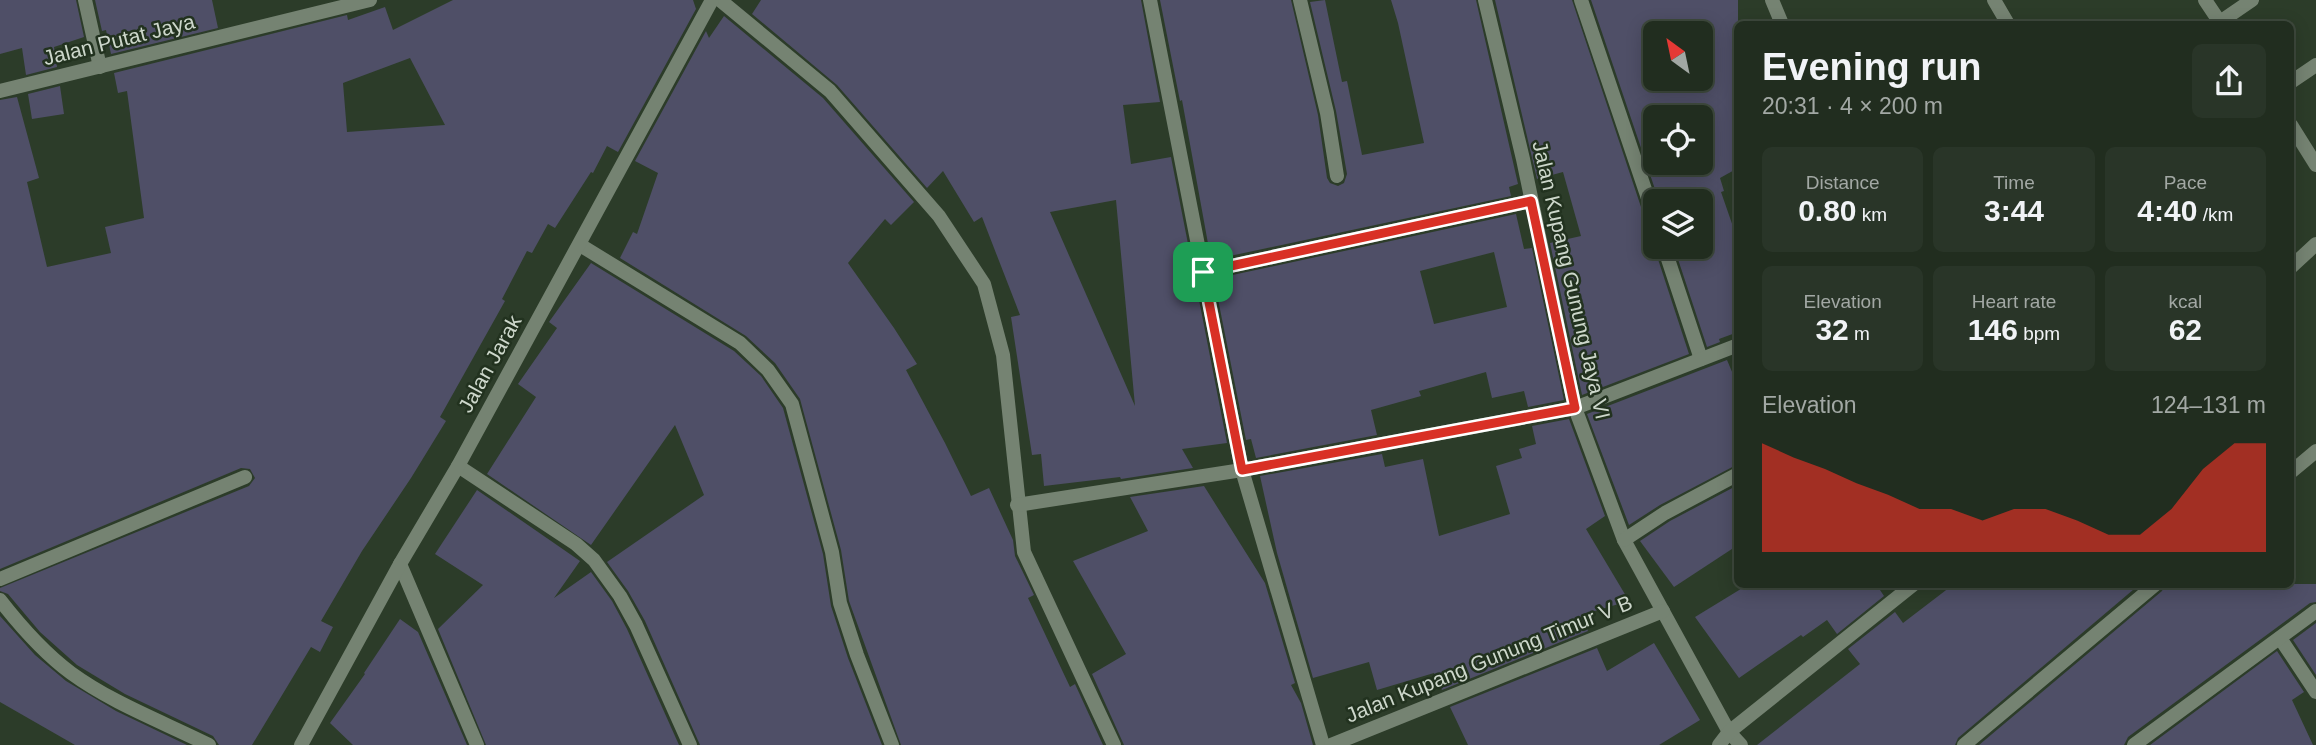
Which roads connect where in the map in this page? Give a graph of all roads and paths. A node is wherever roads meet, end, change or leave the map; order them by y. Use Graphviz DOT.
graph roads {
  1 [pos="85,0"];
  2 [pos="370,0"];
  3 [pos="712,0"];
  4 [pos="720,0"];
  5 [pos="1150,0"];
  6 [pos="1300,0"];
  7 [pos="1485,0"];
  8 [pos="1581,0"];
  9 [pos="1772,0"];
  10 [pos="1994,0"];
  11 [pos="2205,0"];
  12 [pos="2252,0"];
  13 [pos="319,6"];
  14 [pos="1781,21"];
  15 [pos="2006,21"];
  16 [pos="2217,21"];
  17 [pos="2223,21"];
  18 [pos="2316,65"];
  19 [pos="100,67"];
  20 [pos="2294,80"];
  21 [pos="0,91"];
  22 [pos="2294,130"];
  23 [pos="2316,164"];
  24 [pos="1337,176"];
  25 [pos="1645,189"];
  26 [pos="1531,201"];
  27 [pos="580,244"];
  28 [pos="2316,244"];
  29 [pos="1668,259"];
  30 [pos="2294,264"];
  31 [pos="1203,272"];
  32 [pos="1734,347"];
  33 [pos="1701,359"];
  34 [pos="1575,408"];
  35 [pos="2316,451"];
  36 [pos="458,466"];
  37 [pos="2294,469"];
  38 [pos="1242,470"];
  39 [pos="1734,476"];
  40 [pos="245,477"];
  41 [pos="1017,505"];
  42 [pos="1624,540"];
  43 [pos="400,564"];
  44 [pos="0,579"];
  45 [pos="1909,588"];
  46 [pos="2151,588"];
  47 [pos="0,600"];
  48 [pos="1663,611"];
  49 [pos="2316,611"];
  50 [pos="2280,638"];
  51 [pos="2316,692"];
  52 [pos="1729,732"];
  53 [pos="209,745"];
  54 [pos="301,745"];
  55 [pos="477,745"];
  56 [pos="690,745"];
  57 [pos="892,745"];
  58 [pos="1114,745"];
  59 [pos="1323,745"];
  60 [pos="1331,745"];
  61 [pos="1719,745"];
  62 [pos="1741,745"];
  63 [pos="1964,745"];
  64 [pos="2134,745"];
  1 -- 19 [label="street"];
  2 -- 13 [label="street, Jalan Putat Jaya"];
  3 -- 27 [label="street, Jalan Jarak"];
  4 -- 41 [label="street"];
  5 -- 31 [label="street"];
  6 -- 24 [label="street"];
  7 -- 26 [label="street, Jalan Kupang Gunung Jaya VI"];
  8 -- 25 [label="street"];
  9 -- 14 [label="street"];
  10 -- 15 [label="street"];
  11 -- 16 [label="street"];
  12 -- 17 [label="street"];
  13 -- 19 [label="street, Jalan Putat Jaya"];
  18 -- 20 [label="street"];
  19 -- 21 [label="street, Jalan Putat Jaya"];
  22 -- 23 [label="street"];
  26 -- 31 [label="street"];
  26 -- 34 [label="street, Jalan Kupang Gunung Jaya VI"];
  27 -- 36 [label="street, Jalan Jarak"];
  27 -- 57 [label="street"];
  28 -- 30 [label="street"];
  29 -- 33 [label="street"];
  31 -- 38 [label="street"];
  32 -- 33 [label="street"];
  33 -- 34 [label="street"];
  34 -- 38 [label="street"];
  34 -- 42 [label="street, Jalan Kupang Gunung Jaya VI"];
  35 -- 37 [label="street"];
  36 -- 43 [label="street, Jalan Jarak"];
  36 -- 56 [label="street"];
  38 -- 41 [label="street"];
  38 -- 59 [label="street"];
  39 -- 42 [label="street"];
  40 -- 44 [label="street"];
  41 -- 58 [label="street"];
  42 -- 48 [label="street, Jalan Kupang Gunung Jaya VI"];
  43 -- 54 [label="street, Jalan Jarak"];
  43 -- 55 [label="street"];
  45 -- 52 [label="street"];
  46 -- 63 [label="street"];
  47 -- 53 [label="street"];
  48 -- 52 [label="street, Jalan Kupang Gunung Jaya VI"];
  48 -- 60 [label="street, Jalan Kupang Gunung Timur V B"];
  49 -- 50 [label="street"];
  50 -- 51 [label="street"];
  50 -- 64 [label="street"];
  52 -- 61 [label="street"];
  52 -- 62 [label="street, Jalan Kupang Gunung Jaya VI"];
}
